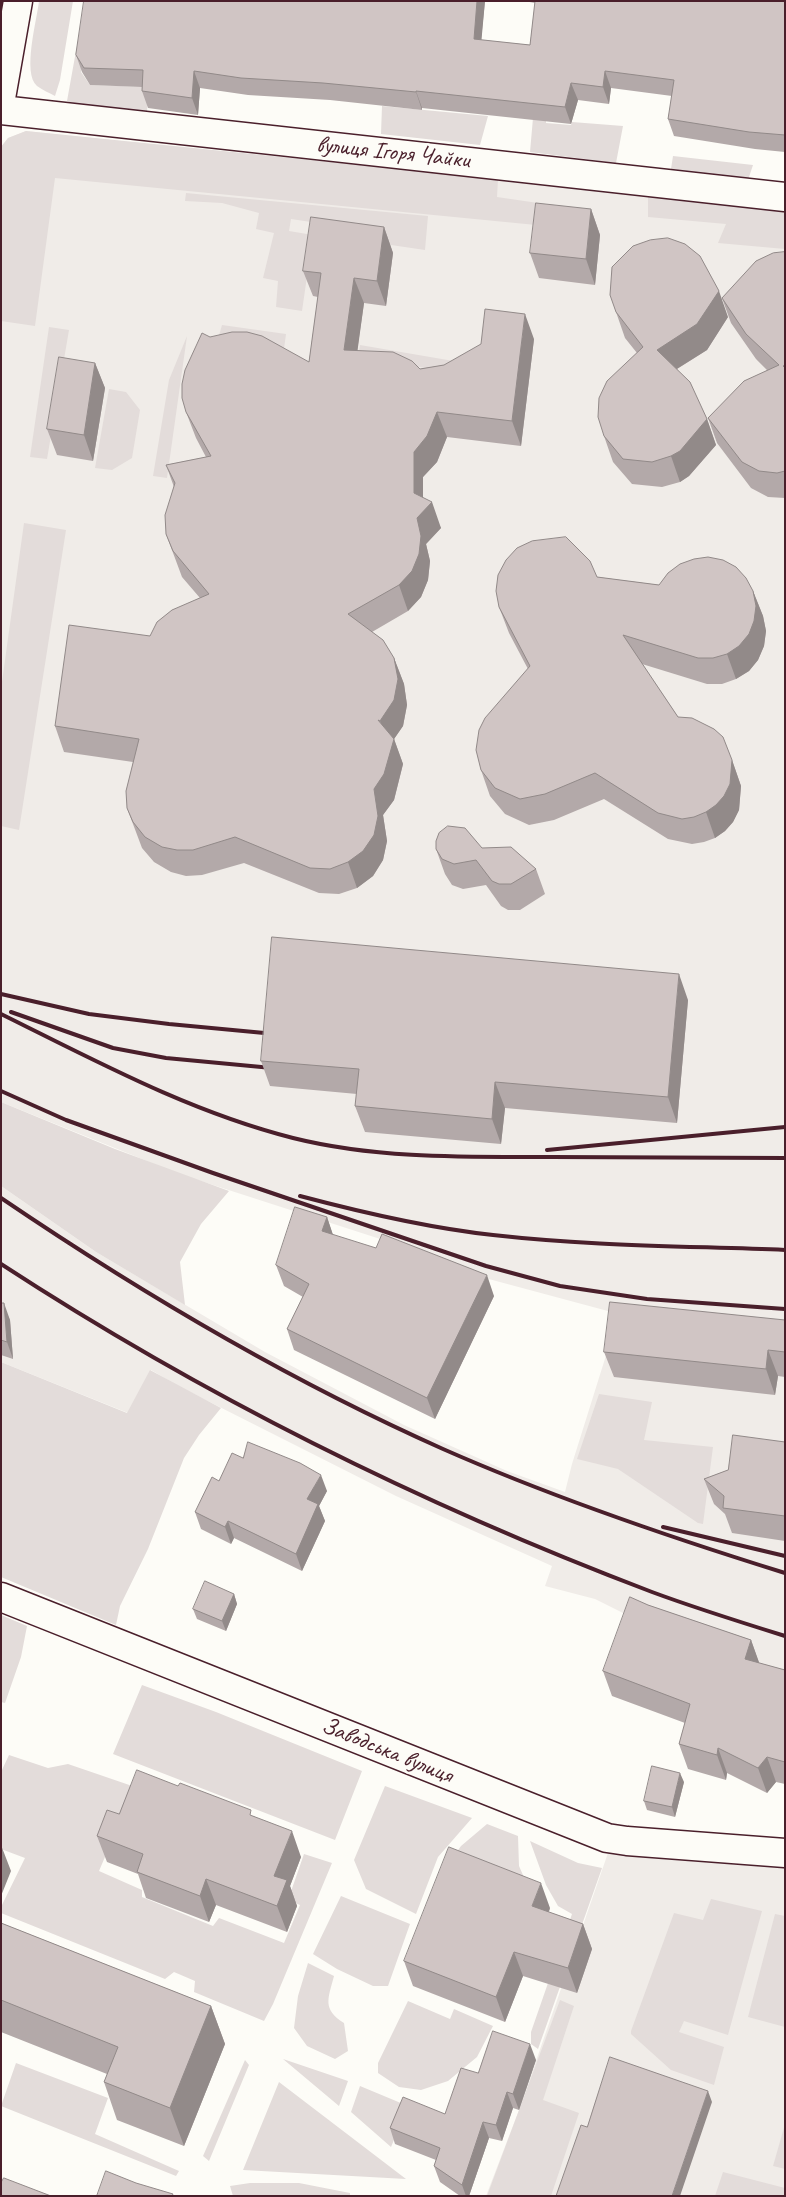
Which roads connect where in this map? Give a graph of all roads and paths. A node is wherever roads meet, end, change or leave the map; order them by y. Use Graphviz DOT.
graph roads {
  1 [pos="18,1"];
  2 [pos="1,98"];
  3 [pos="1,110"];
  4 [pos="785,197"];
  5 [pos="1,1597"];
  6 [pos="785,1853"];
  1 -- 2 [label="street"];
  3 -- 4 [label="street, вулиця Ігоря Чайки"];
  5 -- 6 [label="street, Заводська вулиця"];
}
